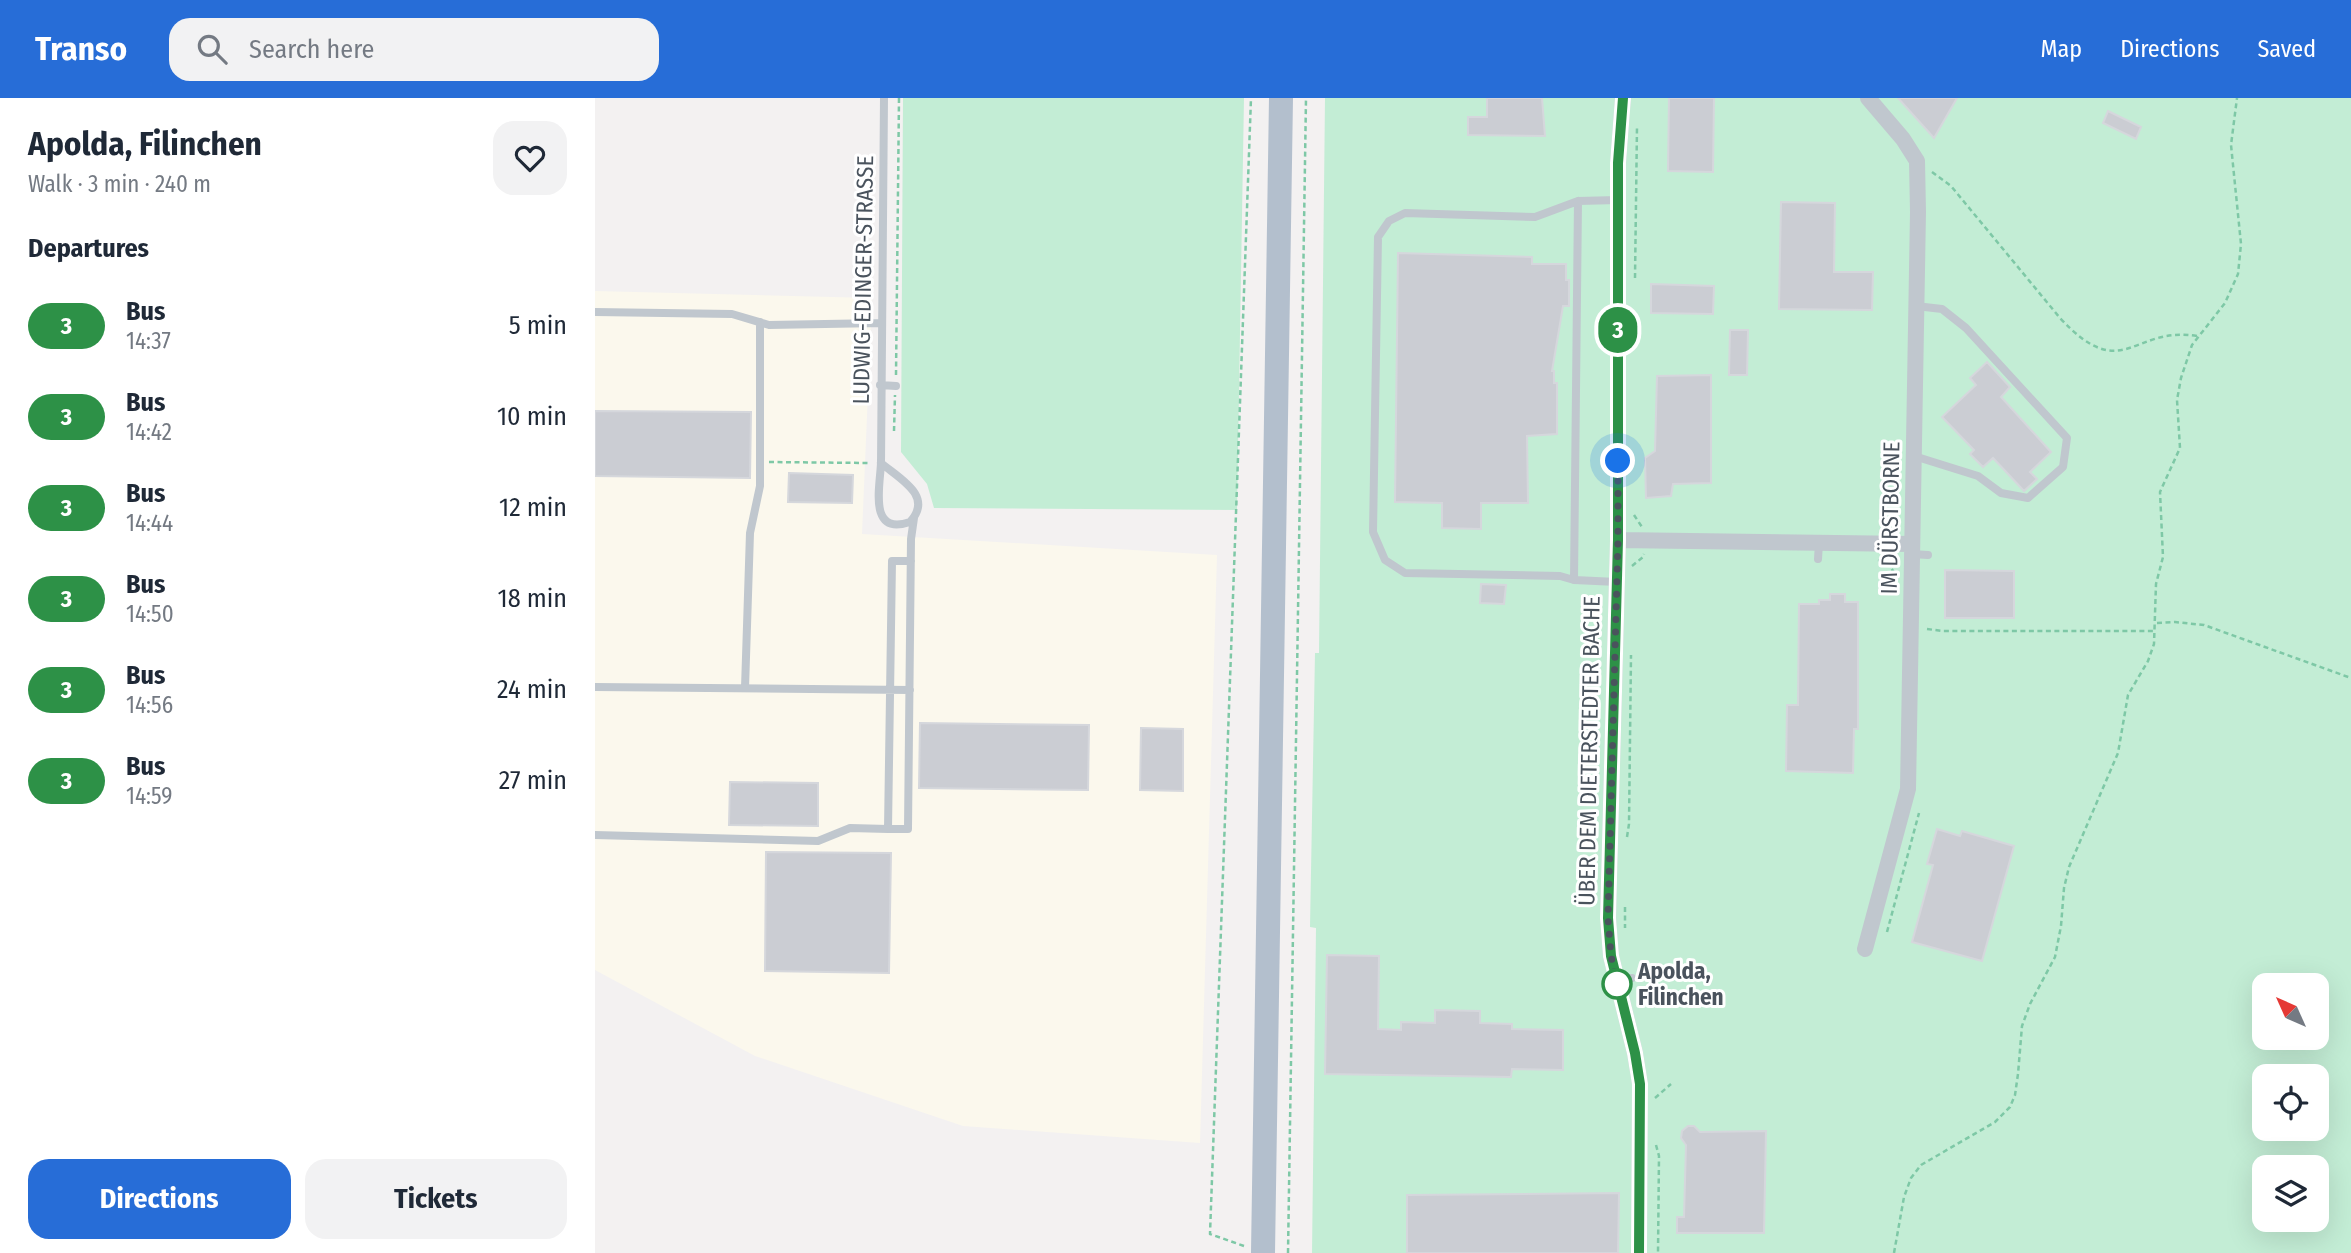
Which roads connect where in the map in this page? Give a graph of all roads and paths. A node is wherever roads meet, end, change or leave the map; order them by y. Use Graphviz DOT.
graph roads {
  1 [pos="884,98"];
  2 [pos="899,98"];
  3 [pos="1251,98"];
  4 [pos="1281,98"];
  5 [pos="1306,98"];
  6 [pos="1623,98"];
  7 [pos="2237,98"];
  8 [pos="1875,101"];
  9 [pos="1637,127"];
  10 [pos="1917,161"];
  11 [pos="1618,200"];
  12 [pos="1578,201"];
  13 [pos="1634,289"];
  14 [pos="1916,306"];
  15 [pos="595,312"];
  16 [pos="760,322"];
  17 [pos="881,323"];
  18 [pos="2197,336"];
  19 [pos="880,385"];
  20 [pos="896,386"];
  21 [pos="894,436"];
  22 [pos="1914,456"];
  23 [pos="760,462"];
  24 [pos="881,463"];
  25 [pos="1631,504"];
  26 [pos="914,517"];
  27 [pos="1618,540"];
  28 [pos="1645,540"];
  29 [pos="1911,549"];
  30 [pos="1928,555"];
  31 [pos="1878,560"];
  32 [pos="911,561"];
  33 [pos="1630,568"];
  34 [pos="1911,577"];
  35 [pos="1574,580"];
  36 [pos="1617,582"];
  37 [pos="2156,623"];
  38 [pos="1912,628"];
  39 [pos="2154,631"];
  40 [pos="1628,648"];
  41 [pos="2351,678"];
  42 [pos="595,687"];
  43 [pos="745,688"];
  44 [pos="890,690"];
  45 [pos="910,690"];
  46 [pos="888,829"];
  47 [pos="595,835"];
  48 [pos="1626,842"];
  49 [pos="1625,905"];
  50 [pos="1626,937"];
  51 [pos="1865,949"];
  52 [pos="1671,1084"];
  53 [pos="1655,1087"];
  54 [pos="1655,1098"];
  55 [pos="1655,1107"];
  56 [pos="1655,1144"];
  57 [pos="1263,1252"];
  58 [pos="1289,1253"];
  59 [pos="1639,1253"];
  60 [pos="1658,1253"];
  61 [pos="1894,1253"];
  1 -- 17 [label="lane, LUDWIG-EDINGER-STRASSE"];
  2 -- 20 [label="path"];
  3 -- 57 [label="path"];
  4 -- 57 [label="main road"];
  5 -- 58 [label="path"];
  6 -- 11 [label="street, ÜBER DEM DIETERSTEDTER BACHE"];
  7 -- 18 [label="path"];
  8 -- 10 [label="street"];
  9 -- 13 [label="path"];
  10 -- 14 [label="street, IM DÜRSTBORNE"];
  10 -- 18 [label="path"];
  11 -- 12 [label="lane"];
  11 -- 27 [label="street, ÜBER DEM DIETERSTEDTER BACHE"];
  12 -- 35 [label="lane"];
  12 -- 35 [label="lane"];
  14 -- 22 [label="street, IM DÜRSTBORNE"];
  14 -- 22 [label="lane"];
  15 -- 16 [label="lane"];
  16 -- 17 [label="lane"];
  16 -- 23 [label="lane"];
  17 -- 19 [label="lane, LUDWIG-EDINGER-STRASSE"];
  18 -- 37 [label="path"];
  19 -- 20 [label="lane"];
  19 -- 24 [label="lane, LUDWIG-EDINGER-STRASSE"];
  20 -- 21 [label="path"];
  22 -- 29 [label="street, IM DÜRSTBORNE"];
  23 -- 24 [label="path"];
  23 -- 43 [label="lane"];
  24 -- 26 [label="lane"];
  24 -- 26 [label="lane, LUDWIG-EDINGER-STRASSE"];
  25 -- 28 [label="path"];
  26 -- 32 [label="lane"];
  27 -- 28 [label="street"];
  27 -- 36 [label="street, ÜBER DEM DIETERSTEDTER BACHE"];
  28 -- 29 [label="street"];
  28 -- 33 [label="path"];
  29 -- 30 [label="lane"];
  29 -- 34 [label="street, IM DÜRSTBORNE"];
  31 -- 34 [label="path"];
  32 -- 44 [label="lane"];
  32 -- 45 [label="lane"];
  34 -- 38 [label="street, IM DÜRSTBORNE"];
  35 -- 36 [label="lane"];
  36 -- 59 [label="street, ÜBER DEM DIETERSTEDTER BACHE"];
  37 -- 39 [label="path"];
  37 -- 41 [label="path"];
  38 -- 39 [label="path"];
  38 -- 51 [label="street, IM DÜRSTBORNE"];
  39 -- 61 [label="path"];
  40 -- 48 [label="path"];
  42 -- 43 [label="lane"];
  43 -- 44 [label="lane"];
  44 -- 45 [label="lane"];
  44 -- 46 [label="lane"];
  45 -- 46 [label="lane"];
  46 -- 47 [label="lane"];
  49 -- 50 [label="path"];
  52 -- 54 [label="path"];
  53 -- 54 [label="path"];
  54 -- 55 [label="path"];
  56 -- 60 [label="path"];
}
